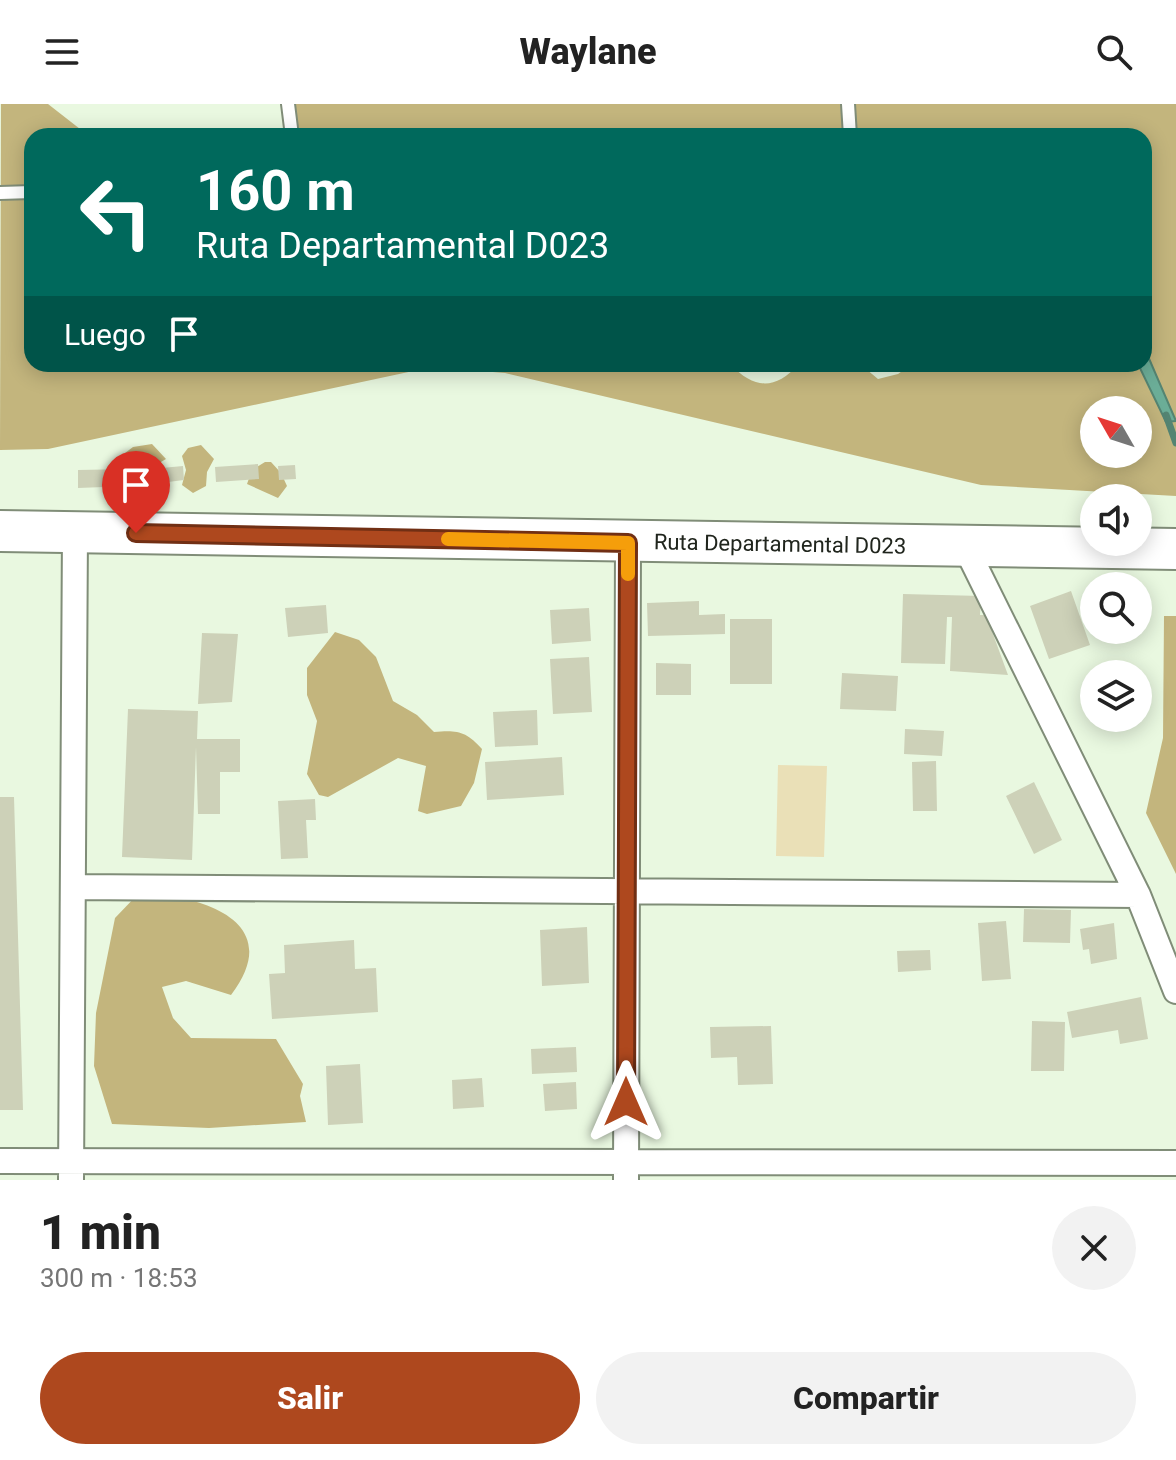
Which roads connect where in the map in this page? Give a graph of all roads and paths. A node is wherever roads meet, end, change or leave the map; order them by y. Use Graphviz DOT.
graph roads {
  1 [pos="288,104"];
  2 [pos="848,104"];
  3 [pos="291,128"];
  4 [pos="850,128"];
  5 [pos="24,192"];
  6 [pos="0,193"];
  7 [pos="0,531"];
  8 [pos="75,531"];
  9 [pos="628,543"];
  10 [pos="965,546"];
  11 [pos="1176,549"];
  12 [pos="73,887"];
  13 [pos="627,892"];
  14 [pos="1138,895"];
  15 [pos="1176,991"];
  16 [pos="0,1161"];
  17 [pos="1176,1163"];
  18 [pos="71,1170"];
  19 [pos="366,1171"];
  20 [pos="626,1171"];
  1 -- 3 [label="lane"];
  2 -- 4 [label="lane"];
  5 -- 6 [label="lane"];
  7 -- 8 [label="main road, Ruta Departamental D023"];
  8 -- 9 [label="main road, Ruta Departamental D023"];
  8 -- 12 [label="street"];
  9 -- 10 [label="main road, Ruta Departamental D023"];
  9 -- 13 [label="street"];
  10 -- 11 [label="main road, Ruta Departamental D023"];
  10 -- 14 [label="street"];
  12 -- 13 [label="street"];
  12 -- 18 [label="street"];
  13 -- 14 [label="street"];
  13 -- 20 [label="street"];
  14 -- 15 [label="street"];
  16 -- 18 [label="street"];
  17 -- 20 [label="street"];
  18 -- 19 [label="street"];
  19 -- 20 [label="street"];
}
